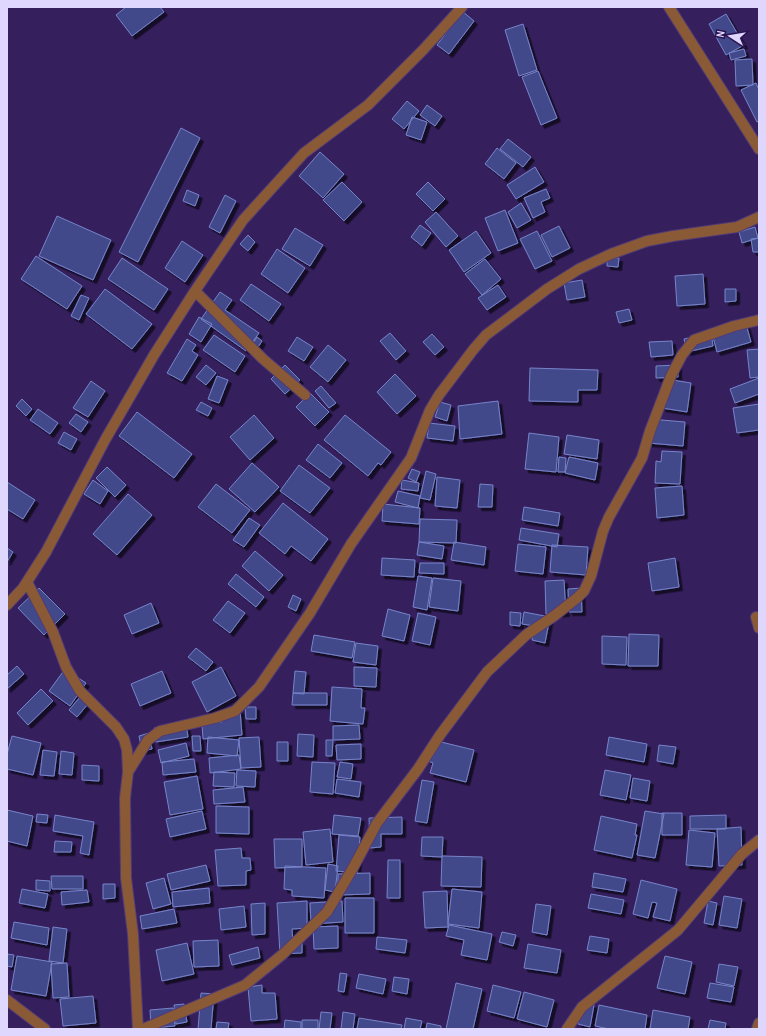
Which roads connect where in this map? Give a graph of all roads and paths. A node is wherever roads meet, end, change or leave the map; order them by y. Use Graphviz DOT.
graph roads {
  1 [pos="462,7"];
  2 [pos="669,7"];
  3 [pos="759,149"];
  4 [pos="759,217"];
  5 [pos="195,291"];
  6 [pos="759,320"];
  7 [pos="306,395"];
  8 [pos="27,582"];
  9 [pos="7,605"];
  10 [pos="756,617"];
  11 [pos="759,628"];
  12 [pos="128,772"];
  13 [pos="759,840"];
  14 [pos="7,1000"];
  15 [pos="580,1010"];
  16 [pos="759,1023"];
  17 [pos="45,1029"];
  18 [pos="138,1029"];
  19 [pos="143,1029"];
  20 [pos="567,1029"];
  21 [pos="578,1029"];
  22 [pos="757,1029"];
  1 -- 5 [label="street"];
  2 -- 3 [label="street"];
  4 -- 12 [label="street"];
  5 -- 7 [label="street"];
  5 -- 8 [label="street"];
  6 -- 19 [label="street"];
  8 -- 9 [label="street"];
  8 -- 12 [label="street"];
  10 -- 11 [label="street"];
  12 -- 18 [label="street"];
  13 -- 15 [label="street"];
  14 -- 17 [label="street"];
  15 -- 20 [label="street"];
  15 -- 21 [label="street"];
  16 -- 22 [label="street"];
}
